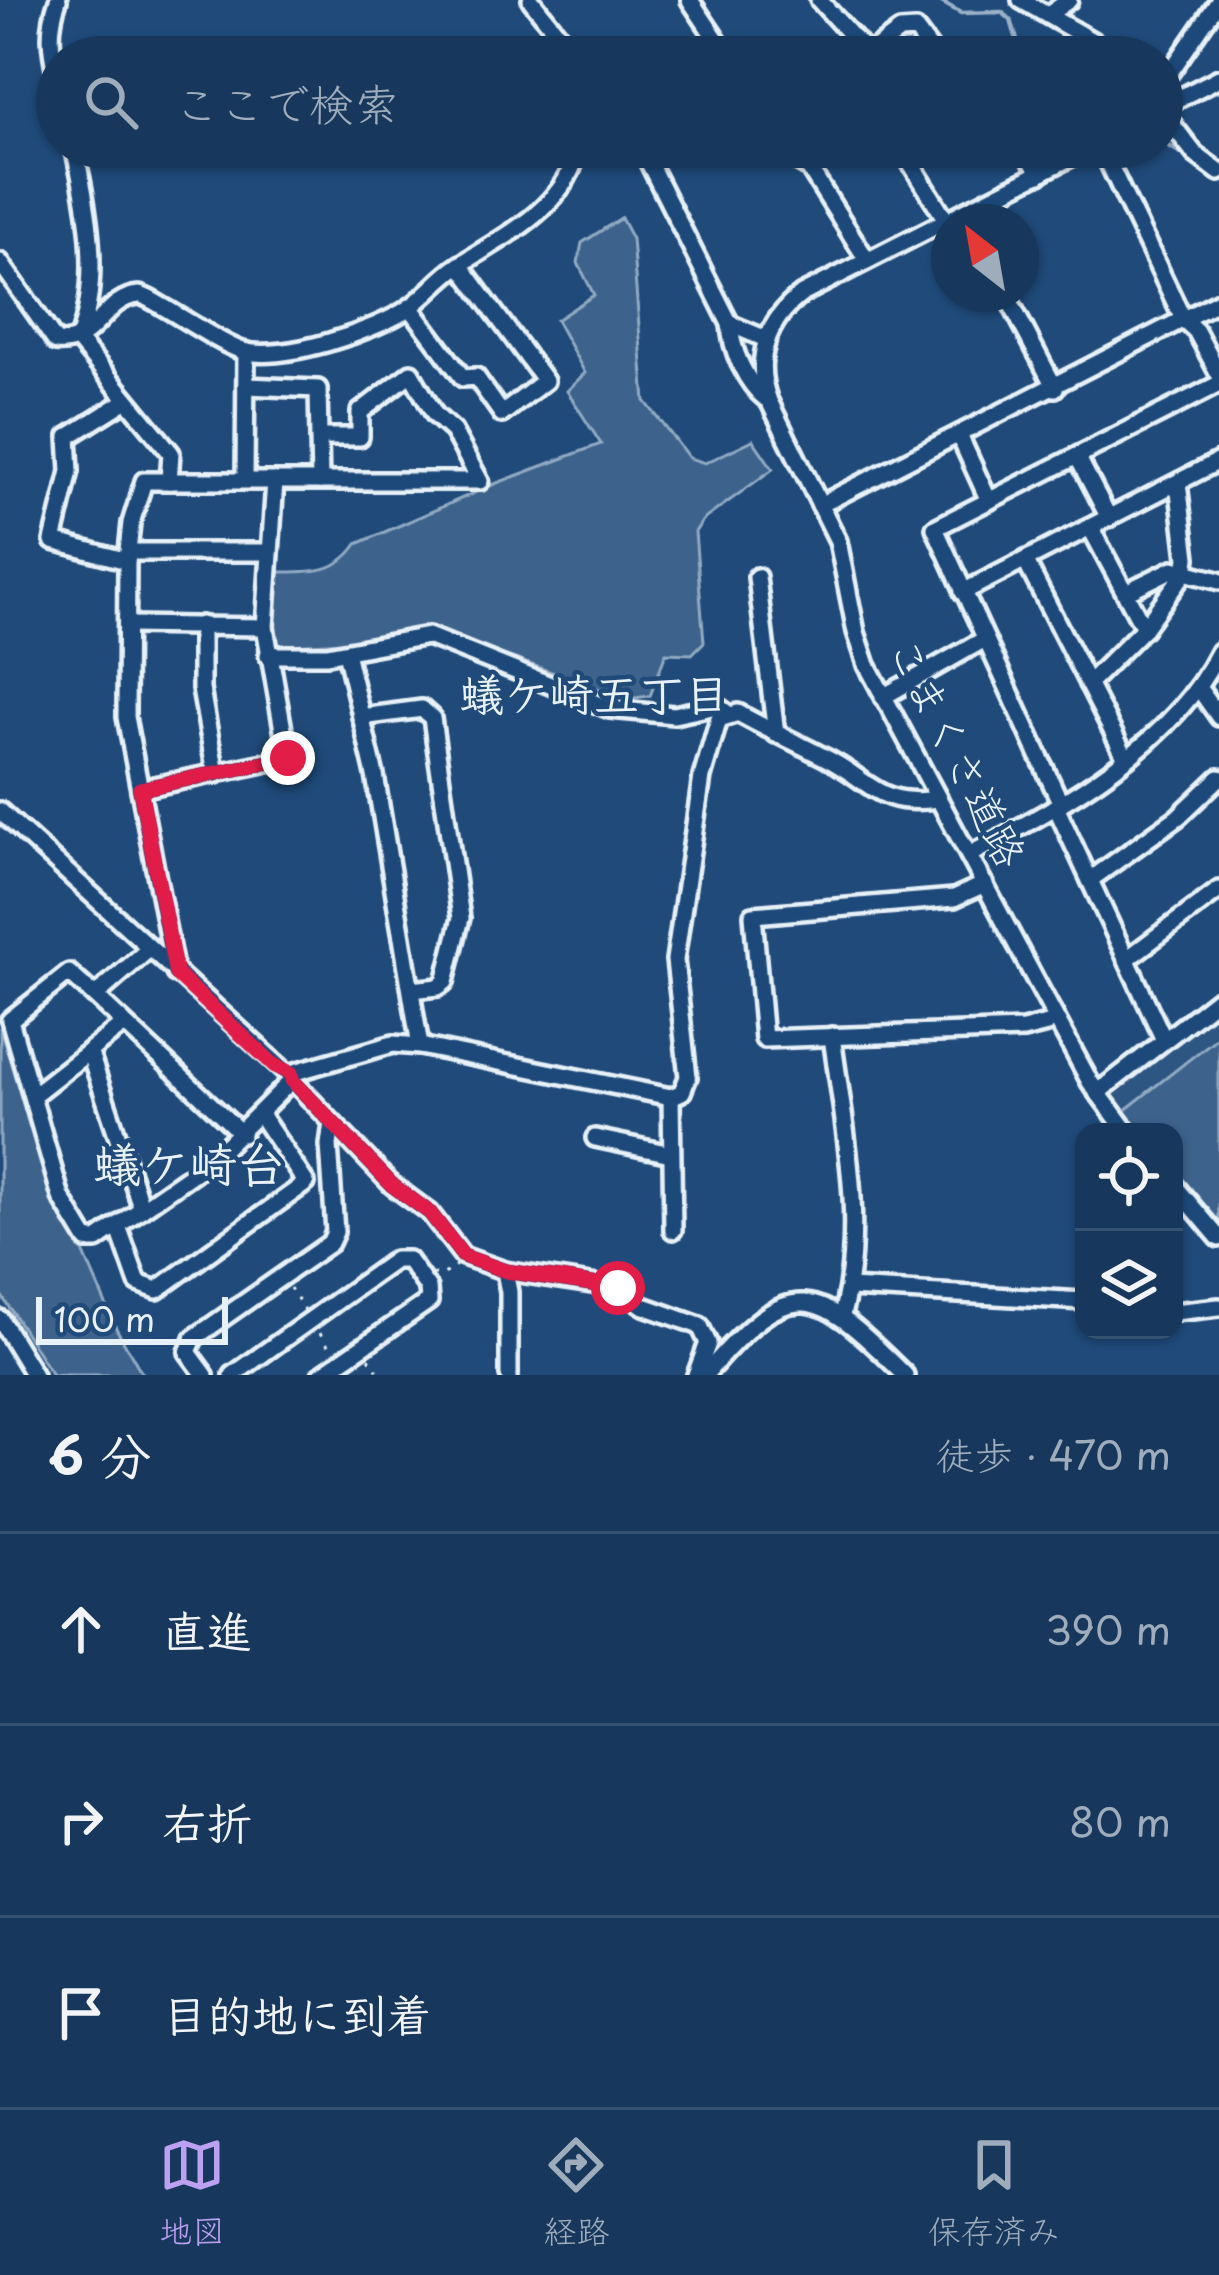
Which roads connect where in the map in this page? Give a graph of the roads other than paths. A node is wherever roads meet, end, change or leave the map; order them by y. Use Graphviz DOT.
graph roads {
  1 [pos="58,0"];
  2 [pos="531,0"];
  3 [pos="690,0"];
  4 [pos="819,0"];
  5 [pos="1021,0"];
  6 [pos="1069,0"];
  7 [pos="1219,1"];
  8 [pos="1048,15"];
  9 [pos="49,36"];
  10 [pos="558,36"];
  11 [pos="714,36"];
  12 [pos="852,36"];
  13 [pos="893,36"];
  14 [pos="920,36"];
  15 [pos="1084,36"];
  16 [pos="1183,53"];
  17 [pos="1219,78"];
  18 [pos="1183,98"];
  19 [pos="1183,138"];
  20 [pos="77,168"];
  21 [pos="570,168"];
  22 [pos="652,168"];
  23 [pos="809,168"];
  24 [pos="914,168"];
  25 [pos="1036,168"];
  26 [pos="1051,168"];
  27 [pos="1111,168"];
  28 [pos="1219,172"];
  29 [pos="1040,174"];
  30 [pos="936,204"];
  31 [pos="988,204"];
  32 [pos="931,228"];
  33 [pos="867,260"];
  34 [pos="0,262"];
  35 [pos="460,265"];
  36 [pos="1219,301"];
  37 [pos="410,307"];
  38 [pos="1015,312"];
  39 [pos="1183,319"];
  40 [pos="730,325"];
  41 [pos="766,339"];
  42 [pos="78,340"];
  43 [pos="246,352"];
  44 [pos="1219,374"];
  45 [pos="1219,384"];
  46 [pos="246,386"];
  47 [pos="1055,388"];
  48 [pos="127,400"];
  49 [pos="769,401"];
  50 [pos="959,435"];
  51 [pos="319,437"];
  52 [pos="1077,456"];
  53 [pos="1219,461"];
  54 [pos="245,479"];
  55 [pos="170,481"];
  56 [pos="275,481"];
  57 [pos="320,481"];
  58 [pos="1178,483"];
  59 [pos="989,501"];
  60 [pos="820,505"];
  61 [pos="1109,518"];
  62 [pos="1091,529"];
  63 [pos="271,552"];
  64 [pos="128,557"];
  65 [pos="1026,562"];
  66 [pos="1185,572"];
  67 [pos="757,578"];
  68 [pos="1219,581"];
  69 [pos="963,592"];
  70 [pos="1126,592"];
  71 [pos="128,625"];
  72 [pos="201,625"];
  73 [pos="265,627"];
  74 [pos="1144,628"];
  75 [pos="986,639"];
  76 [pos="346,652"];
  77 [pos="1219,652"];
  78 [pos="268,655"];
  79 [pos="1088,684"];
  80 [pos="1200,690"];
  81 [pos="883,697"];
  82 [pos="727,713"];
  83 [pos="1219,717"];
  84 [pos="361,718"];
  85 [pos="776,734"];
  86 [pos="1126,758"];
  87 [pos="216,774"];
  88 [pos="1219,778"];
  89 [pos="140,789"];
  90 [pos="937,799"];
  91 [pos="1059,805"];
  92 [pos="0,812"];
  93 [pos="969,855"];
  94 [pos="1090,880"];
  95 [pos="985,884"];
  96 [pos="1219,890"];
  97 [pos="164,919"];
  98 [pos="144,945"];
  99 [pos="1127,959"];
  100 [pos="176,974"];
  101 [pos="412,990"];
  102 [pos="95,996"];
  103 [pos="1219,998"];
  104 [pos="124,1024"];
  105 [pos="1048,1024"];
  106 [pos="832,1036"];
  107 [pos="1164,1040"];
  108 [pos="420,1046"];
  109 [pos="89,1051"];
  110 [pos="292,1077"];
  111 [pos="1097,1093"];
  112 [pos="33,1095"];
  113 [pos="671,1096"];
  114 [pos="260,1114"];
  115 [pos="332,1123"];
  116 [pos="1120,1123"];
  117 [pos="242,1134"];
  118 [pos="595,1138"];
  119 [pos="671,1154"];
  120 [pos="1183,1196"];
  121 [pos="142,1209"];
  122 [pos="118,1226"];
  123 [pos="673,1230"];
  124 [pos="1219,1238"];
  125 [pos="506,1271"];
  126 [pos="849,1288"];
  127 [pos="1075,1300"];
  128 [pos="1219,1306"];
  129 [pos="1183,1311"];
  130 [pos="842,1316"];
  131 [pos="0,1319"];
  132 [pos="902,1374"];
  133 [pos="34,1375"];
  134 [pos="205,1375"];
  135 [pos="233,1375"];
  136 [pos="321,1375"];
  137 [pos="509,1375"];
  138 [pos="701,1375"];
  1 -- 9 [label="street"];
  2 -- 10 [label="street"];
  3 -- 11 [label="street"];
  4 -- 12 [label="street"];
  5 -- 8 [label="street"];
  6 -- 8 [label="street"];
  7 -- 16 [label="street"];
  8 -- 15 [label="street"];
  13 -- 14 [label="street"];
  17 -- 18 [label="street"];
  19 -- 28 [label="street"];
  20 -- 42 [label="street"];
  21 -- 35 [label="street"];
  22 -- 40 [label="street"];
  23 -- 33 [label="street"];
  24 -- 30 [label="street"];
  25 -- 29 [label="street"];
  26 -- 29 [label="street"];
  27 -- 39 [label="street"];
  29 -- 31 [label="street"];
  32 -- 33 [label="street"];
  33 -- 41 [label="street"];
  34 -- 42 [label="street"];
  35 -- 37 [label="street"];
  35 -- 37 [label="street"];
  36 -- 39 [label="street"];
  37 -- 43 [label="street"];
  38 -- 47 [label="street"];
  39 -- 44 [label="street"];
  39 -- 47 [label="street"];
  40 -- 41 [label="street"];
  40 -- 49 [label="street"];
  41 -- 49 [label="street, こまくさ道路"];
  42 -- 43 [label="street"];
  42 -- 48 [label="street"];
  43 -- 46 [label="street"];
  45 -- 52 [label="street"];
  46 -- 51 [label="street"];
  46 -- 54 [label="street"];
  47 -- 50 [label="street"];
  48 -- 55 [label="street"];
  48 -- 64 [label="street"];
  49 -- 60 [label="street, こまくさ道路"];
  50 -- 59 [label="street"];
  50 -- 60 [label="street"];
  51 -- 57 [label="street"];
  51 -- 57 [label="street"];
  52 -- 59 [label="street"];
  52 -- 61 [label="street"];
  53 -- 58 [label="street"];
  54 -- 55 [label="street"];
  54 -- 56 [label="street"];
  55 -- 64 [label="street"];
  56 -- 57 [label="street"];
  56 -- 63 [label="street"];
  58 -- 61 [label="street"];
  58 -- 66 [label="street"];
  59 -- 69 [label="street"];
  60 -- 81 [label="street, こまくさ道路"];
  61 -- 62 [label="street"];
  62 -- 65 [label="street"];
  62 -- 70 [label="street"];
  63 -- 64 [label="street"];
  63 -- 73 [label="street"];
  64 -- 71 [label="street"];
  65 -- 69 [label="street"];
  65 -- 79 [label="street"];
  66 -- 68 [label="street"];
  66 -- 70 [label="street"];
  66 -- 74 [label="street"];
  67 -- 85 [label="street"];
  69 -- 75 [label="street"];
  70 -- 74 [label="street"];
  71 -- 72 [label="street"];
  71 -- 89 [label="street"];
  72 -- 73 [label="street"];
  72 -- 87 [label="street"];
  73 -- 78 [label="street"];
  74 -- 79 [label="street"];
  75 -- 81 [label="street"];
  75 -- 91 [label="street"];
  76 -- 78 [label="street"];
  76 -- 82 [label="street"];
  76 -- 84 [label="street"];
  77 -- 80 [label="street"];
  78 -- 87 [label="street"];
  79 -- 86 [label="street"];
  80 -- 83 [label="street"];
  80 -- 86 [label="street"];
  81 -- 90 [label="street, こまくさ道路"];
  82 -- 85 [label="street"];
  82 -- 113 [label="street"];
  84 -- 101 [label="street"];
  84 -- 101 [label="street"];
  85 -- 90 [label="street"];
  86 -- 91 [label="street"];
  87 -- 89 [label="street"];
  88 -- 94 [label="street"];
  89 -- 97 [label="street"];
  90 -- 93 [label="street, こまくさ道路"];
  91 -- 93 [label="street"];
  91 -- 94 [label="street"];
  92 -- 98 [label="street"];
  93 -- 95 [label="street, こまくさ道路"];
  94 -- 99 [label="street"];
  95 -- 106 [label="street"];
  95 -- 111 [label="street, こまくさ道路"];
  96 -- 99 [label="street"];
  97 -- 98 [label="street"];
  97 -- 100 [label="street"];
  98 -- 100 [label="street"];
  98 -- 102 [label="street"];
  99 -- 107 [label="street"];
  100 -- 110 [label="street"];
  101 -- 108 [label="street"];
  102 -- 104 [label="street"];
  102 -- 112 [label="street"];
  103 -- 107 [label="street"];
  104 -- 109 [label="street"];
  104 -- 117 [label="street"];
  105 -- 106 [label="street"];
  106 -- 126 [label="street"];
  107 -- 111 [label="street"];
  108 -- 110 [label="street"];
  108 -- 113 [label="street"];
  109 -- 112 [label="street"];
  109 -- 121 [label="street"];
  110 -- 114 [label="street"];
  110 -- 115 [label="street"];
  111 -- 116 [label="street, こまくさ道路"];
  112 -- 122 [label="street"];
  113 -- 119 [label="street"];
  114 -- 117 [label="street"];
  114 -- 122 [label="street"];
  115 -- 125 [label="street"];
  115 -- 134 [label="street"];
  117 -- 121 [label="street"];
  118 -- 119 [label="street"];
  119 -- 123 [label="street"];
  120 -- 124 [label="street"];
  121 -- 122 [label="street"];
  125 -- 137 [label="street"];
  125 -- 138 [label="street"];
  126 -- 127 [label="street"];
  126 -- 130 [label="street"];
  128 -- 129 [label="street"];
  130 -- 132 [label="street"];
  130 -- 138 [label="street"];
  131 -- 133 [label="street"];
  135 -- 136 [label="street"];
}
